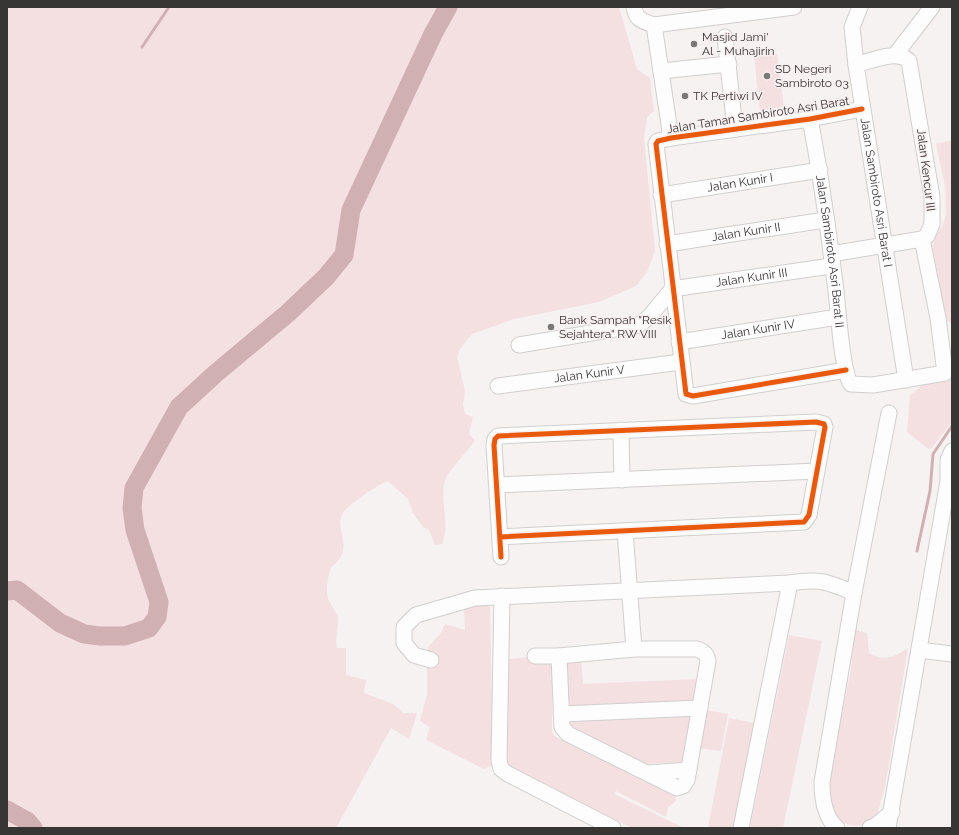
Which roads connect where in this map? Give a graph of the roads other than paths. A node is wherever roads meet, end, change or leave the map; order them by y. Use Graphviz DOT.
graph roads {
  1 [pos="634,7"];
  2 [pos="794,7"];
  3 [pos="860,7"];
  4 [pos="932,7"];
  5 [pos="654,25"];
  6 [pos="725,37"];
  7 [pos="895,55"];
  8 [pos="729,64"];
  9 [pos="856,65"];
  10 [pos="661,71"];
  11 [pos="862,109"];
  12 [pos="810,119"];
  13 [pos="735,129"];
  14 [pos="664,140"];
  15 [pos="820,170"];
  16 [pos="661,195"];
  17 [pos="825,220"];
  18 [pos="922,239"];
  19 [pos="667,244"];
  20 [pos="885,245"];
  21 [pos="831,260"];
  22 [pos="672,289"];
  23 [pos="838,317"];
  24 [pos="679,342"];
  25 [pos="519,345"];
  26 [pos="681,362"];
  27 [pos="849,377"];
  28 [pos="906,380"];
  29 [pos="498,386"];
  30 [pos="889,413"];
  31 [pos="621,430"];
  32 [pos="952,451"];
  33 [pos="817,472"];
  34 [pos="950,478"];
  35 [pos="622,480"];
  36 [pos="497,485"];
  37 [pos="625,531"];
  38 [pos="500,537"];
  39 [pos="501,556"];
  40 [pos="790,583"];
  41 [pos="630,589"];
  42 [pos="854,593"];
  43 [pos="502,596"];
  44 [pos="634,649"];
  45 [pos="919,650"];
  46 [pos="952,654"];
  47 [pos="535,656"];
  48 [pos="559,656"];
  49 [pos="430,660"];
  50 [pos="700,708"];
  51 [pos="561,714"];
  52 [pos="892,812"];
  53 [pos="839,827"];
  54 [pos="613,828"];
  55 [pos="741,828"];
  56 [pos="870,828"];
  57 [pos="888,828"];
  1 -- 5 [label="street"];
  2 -- 5 [label="street"];
  3 -- 9 [label="street, Jalan Sambiroto Asri Barat I"];
  4 -- 7 [label="street"];
  5 -- 10 [label="street"];
  6 -- 8 [label="street"];
  7 -- 9 [label="street"];
  7 -- 18 [label="street, Jalan Kencur III"];
  8 -- 10 [label="street"];
  8 -- 13 [label="street"];
  9 -- 11 [label="street, Jalan Sambiroto Asri Barat I"];
  10 -- 14 [label="street"];
  11 -- 12 [label="street, Jalan Taman Sambiroto Asri Barat"];
  11 -- 20 [label="street, Jalan Sambiroto Asri Barat I"];
  12 -- 13 [label="street, Jalan Taman Sambiroto Asri Barat"];
  12 -- 15 [label="street, Jalan Sambiroto Asri Barat II"];
  13 -- 14 [label="street, Jalan Taman Sambiroto Asri Barat"];
  14 -- 16 [label="street"];
  15 -- 16 [label="street, Jalan Kunir I"];
  15 -- 17 [label="street, Jalan Sambiroto Asri Barat II"];
  16 -- 19 [label="street"];
  17 -- 19 [label="street, Jalan Kunir II"];
  17 -- 21 [label="street, Jalan Sambiroto Asri Barat II"];
  18 -- 20 [label="street"];
  18 -- 28 [label="street"];
  19 -- 22 [label="street"];
  20 -- 21 [label="street"];
  20 -- 28 [label="street, Jalan Sambiroto Asri Barat I"];
  21 -- 22 [label="street, Jalan Kunir III"];
  21 -- 23 [label="street, Jalan Sambiroto Asri Barat II"];
  22 -- 24 [label="street"];
  22 -- 25 [label="street"];
  23 -- 24 [label="street, Jalan Kunir IV"];
  23 -- 27 [label="street, Jalan Sambiroto Asri Barat II"];
  24 -- 26 [label="street"];
  26 -- 27 [label="street"];
  26 -- 29 [label="street, Jalan Kunir V"];
  27 -- 28 [label="street"];
  30 -- 42 [label="street"];
  31 -- 33 [label="street"];
  31 -- 35 [label="street"];
  31 -- 36 [label="street"];
  32 -- 34 [label="street"];
  33 -- 35 [label="street"];
  33 -- 37 [label="street"];
  34 -- 45 [label="street"];
  35 -- 36 [label="street"];
  36 -- 38 [label="street"];
  37 -- 38 [label="street"];
  37 -- 41 [label="street"];
  38 -- 39 [label="street"];
  40 -- 41 [label="street"];
  40 -- 42 [label="street"];
  40 -- 55 [label="street"];
  41 -- 43 [label="street"];
  41 -- 44 [label="street"];
  42 -- 53 [label="street"];
  43 -- 49 [label="street"];
  43 -- 54 [label="street"];
  44 -- 48 [label="street"];
  44 -- 50 [label="street"];
  45 -- 46 [label="street"];
  45 -- 52 [label="street"];
  47 -- 48 [label="street"];
  48 -- 51 [label="street"];
  50 -- 51 [label="street"];
  50 -- 51 [label="street"];
  52 -- 56 [label="street"];
  52 -- 57 [label="street"];
}
